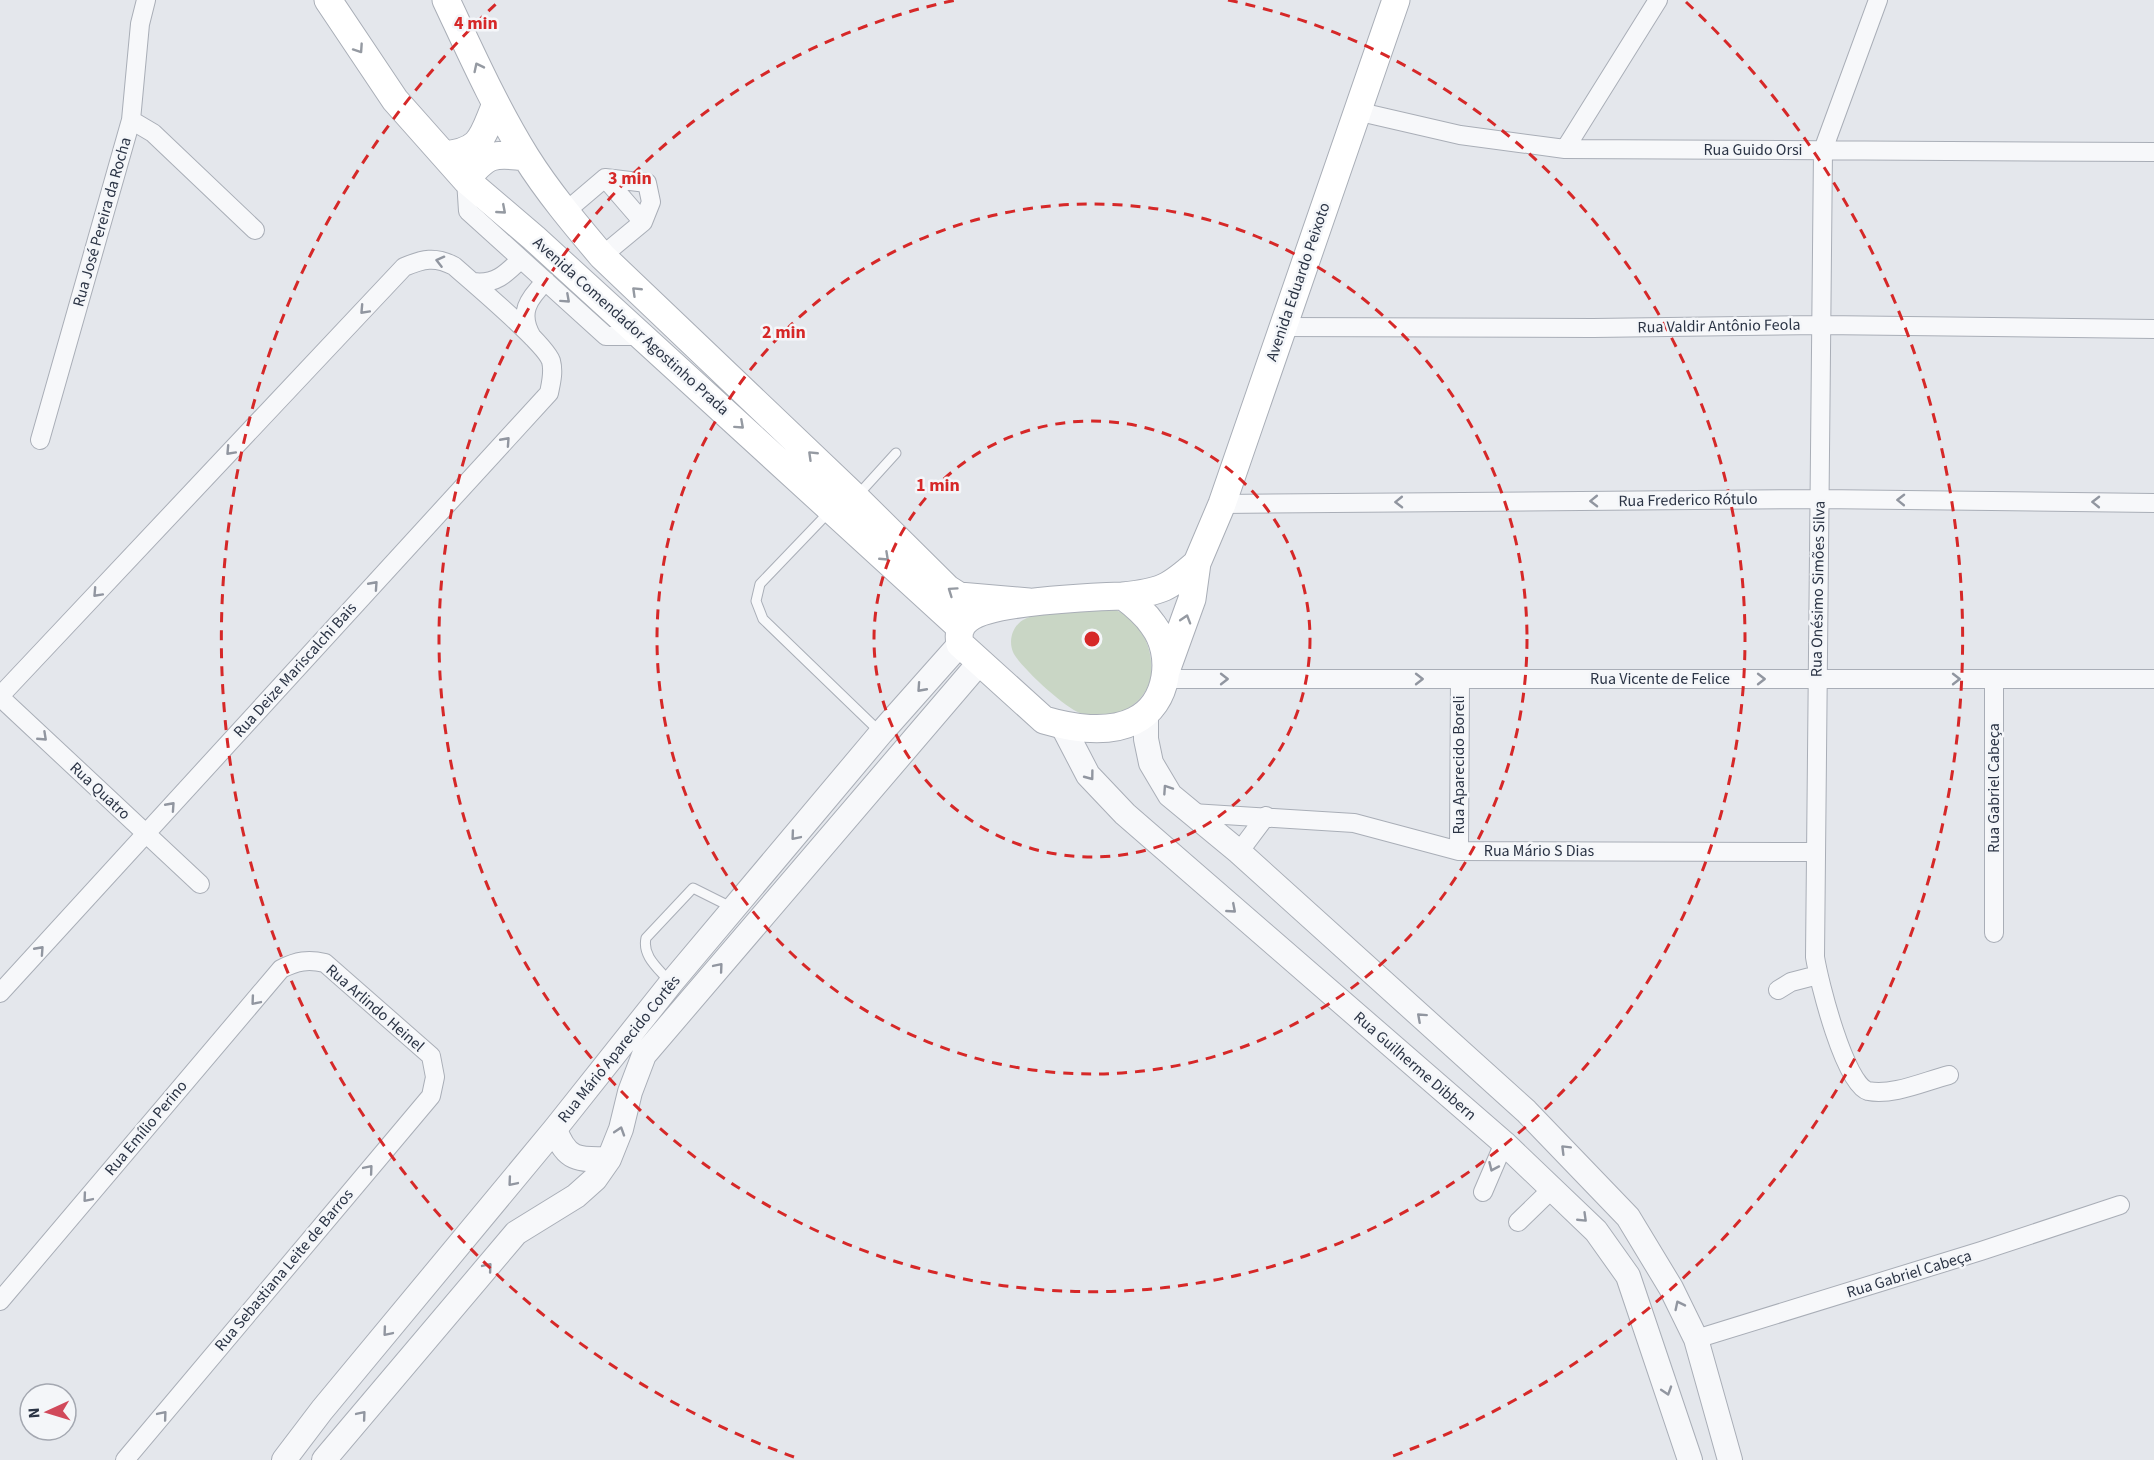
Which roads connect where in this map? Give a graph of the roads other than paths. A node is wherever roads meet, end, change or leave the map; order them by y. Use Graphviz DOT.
graph roads {
  1 [pos="146,0"];
  2 [pos="328,0"];
  3 [pos="446,0"];
  4 [pos="1396,0"];
  5 [pos="1658,0"];
  6 [pos="1878,0"];
  7 [pos="496,104"];
  8 [pos="1356,111"];
  9 [pos="132,120"];
  10 [pos="1565,149"];
  11 [pos="1823,150"];
  12 [pos="2154,152"];
  13 [pos="444,154"];
  14 [pos="526,157"];
  15 [pos="605,178"];
  16 [pos="466,180"];
  17 [pos="569,208"];
  18 [pos="643,222"];
  19 [pos="255,230"];
  20 [pos="605,253"];
  21 [pos="521,259"];
  22 [pos="546,281"];
  23 [pos="473,282"];
  24 [pos="1822,325"];
  25 [pos="1284,327"];
  26 [pos="2154,329"];
  27 [pos="641,336"];
  28 [pos="533,339"];
  29 [pos="40,440"];
  30 [pos="896,453"];
  31 [pos="1820,499"];
  32 [pos="844,503"];
  33 [pos="2154,503"];
  34 [pos="1222,504"];
  35 [pos="1197,563"];
  36 [pos="1123,596"];
  37 [pos="1029,602"];
  38 [pos="960,636"];
  39 [pos="980,662"];
  40 [pos="1166,675"];
  41 [pos="1460,679"];
  42 [pos="1817,679"];
  43 [pos="1994,679"];
  44 [pos="2154,679"];
  45 [pos="0,697"];
  46 [pos="1146,714"];
  47 [pos="1062,725"];
  48 [pos="881,733"];
  49 [pos="1192,813"];
  50 [pos="1266,816"];
  51 [pos="146,834"];
  52 [pos="1459,851"];
  53 [pos="1239,852"];
  54 [pos="1815,852"];
  55 [pos="200,884"];
  56 [pos="735,909"];
  57 [pos="1994,933"];
  58 [pos="296,961"];
  59 [pos="1818,975"];
  60 [pos="671,983"];
  61 [pos="1778,990"];
  62 [pos="0,993"];
  63 [pos="1949,1075"];
  64 [pos="435,1077"];
  65 [pos="555,1129"];
  66 [pos="1504,1143"];
  67 [pos="536,1152"];
  68 [pos="609,1159"];
  69 [pos="1553,1188"];
  70 [pos="1483,1192"];
  71 [pos="576,1196"];
  72 [pos="2120,1204"];
  73 [pos="1518,1222"];
  74 [pos="0,1300"];
  75 [pos="1696,1339"];
  76 [pos="125,1460"];
  77 [pos="284,1460"];
  78 [pos="324,1460"];
  79 [pos="1690,1460"];
  80 [pos="1730,1460"];
  1 -- 9 [label="street, Rua José Pereira da Rocha"];
  2 -- 13 [label="main road, Avenida Comendador Agostinho Prada, one-way"];
  7 -- 3 [label="main road, Avenida Comendador Agostinho Prada, one-way"];
  4 -- 8 [label="main road, Avenida Eduardo Peixoto"];
  5 -- 10 [label="street"];
  6 -- 11 [label="street, Rua Onésimo Simões Silva"];
  7 -- 13 [label="main road"];
  7 -- 14 [label="main road, Avenida Comendador Agostinho Prada"];
  8 -- 10 [label="street, Rua Guido Orsi"];
  8 -- 25 [label="main road, Avenida Eduardo Peixoto"];
  9 -- 19 [label="street"];
  9 -- 29 [label="street, Rua José Pereira da Rocha"];
  10 -- 11 [label="street, Rua Guido Orsi"];
  11 -- 12 [label="street, Rua Guido Orsi"];
  11 -- 24 [label="street, Rua Onésimo Simões Silva"];
  13 -- 16 [label="main road, Avenida Comendador Agostinho Prada"];
  14 -- 16 [label="main road"];
  14 -- 17 [label="main road, Avenida Comendador Agostinho Prada"];
  15 -- 17 [label="street"];
  15 -- 18 [label="street"];
  15 -- 18 [label="street"];
  16 -- 21 [label="street"];
  16 -- 27 [label="main road, Avenida Comendador Agostinho Prada, one-way"];
  17 -- 20 [label="main road, Avenida Comendador Agostinho Prada"];
  18 -- 20 [label="street"];
  32 -- 20 [label="main road, Avenida Comendador Agostinho Prada, one-way"];
  21 -- 22 [label="street"];
  21 -- 23 [label="street"];
  22 -- 27 [label="street, one-way"];
  22 -- 28 [label="street, Rua Deize Mariscalchi Bais"];
  23 -- 28 [label="street, Rua Deize Mariscalchi Bais"];
  23 -- 45 [label="street, Rua Deize Mariscalchi Bais, one-way"];
  24 -- 25 [label="street, Rua Valdir Antônio Feola"];
  24 -- 26 [label="street, Rua Valdir Antônio Feola"];
  24 -- 31 [label="street, Rua Onésimo Simões Silva"];
  25 -- 34 [label="main road, Avenida Eduardo Peixoto"];
  27 -- 32 [label="main road, Avenida Comendador Agostinho Prada, one-way"];
  51 -- 28 [label="street, Rua Deize Mariscalchi Bais, one-way"];
  30 -- 32 [label="lane"];
  33 -- 31 [label="street, Rua Frederico Rótulo, one-way"];
  31 -- 34 [label="street, Rua Frederico Rótulo, one-way"];
  31 -- 42 [label="street, Rua Onésimo Simões Silva"];
  37 -- 32 [label="main road, Avenida Comendador Agostinho Prada, one-way"];
  32 -- 38 [label="main road, Avenida Comendador Agostinho Prada, one-way"];
  32 -- 48 [label="lane"];
  34 -- 35 [label="main road, Avenida Eduardo Peixoto"];
  35 -- 36 [label="main road, Avenida Eduardo Peixoto"];
  40 -- 35 [label="main road, Avenida Eduardo Peixoto, one-way"];
  36 -- 37 [label="main road, Avenida Eduardo Peixoto"];
  36 -- 40 [label="main road"];
  37 -- 38 [label="main road"];
  38 -- 39 [label="main road, Avenida Comendador Agostinho Prada"];
  38 -- 48 [label="street, Rua Mário Aparecido Cortês, one-way"];
  39 -- 47 [label="main road, Avenida Comendador Agostinho Prada"];
  68 -- 39 [label="street, Rua Mário Aparecido Cortês, one-way"];
  40 -- 41 [label="street, Rua Vicente de Felice, one-way"];
  40 -- 46 [label="main road, Avenida Eduardo Peixoto"];
  41 -- 42 [label="street, Rua Vicente de Felice, one-way"];
  41 -- 52 [label="street, Rua Aparecido Boreli"];
  42 -- 43 [label="street, Rua Vicente de Felice, one-way"];
  42 -- 54 [label="street, Rua Onésimo Simões Silva"];
  43 -- 44 [label="street, Rua Vicente de Felice"];
  43 -- 57 [label="street, Rua Gabriel Cabeça"];
  45 -- 51 [label="street, Rua Quatro, one-way"];
  46 -- 47 [label="main road"];
  49 -- 46 [label="street, one-way"];
  47 -- 66 [label="street, Rua Guilherme Dibbern, one-way"];
  48 -- 56 [label="street, Rua Mário Aparecido Cortês, one-way"];
  49 -- 50 [label="street, Rua Mário S Dias"];
  49 -- 53 [label="street"];
  50 -- 52 [label="street, Rua Mário S Dias"];
  50 -- 53 [label="street"];
  51 -- 55 [label="street, Rua Quatro"];
  62 -- 51 [label="street, Rua Deize Mariscalchi Bais, one-way"];
  52 -- 54 [label="street, Rua Mário S Dias"];
  75 -- 53 [label="street, one-way"];
  54 -- 59 [label="street, Rua Onésimo Simões Silva"];
  56 -- 60 [label="street, Rua Mário Aparecido Cortês"];
  56 -- 60 [label="lane"];
  58 -- 64 [label="street, Rua Arlindo Heinel"];
  58 -- 74 [label="street, Rua Emílio Perino, one-way"];
  59 -- 61 [label="street"];
  59 -- 63 [label="street, Rua Onésimo Simões Silva"];
  60 -- 65 [label="street, Rua Mário Aparecido Cortês"];
  76 -- 64 [label="street, Rua Sebastiana Leite de Barros, one-way"];
  65 -- 67 [label="street, Rua Mário Aparecido Cortês"];
  65 -- 68 [label="street"];
  66 -- 69 [label="street, Rua Guilherme Dibbern"];
  66 -- 70 [label="street, one-way"];
  67 -- 71 [label="street"];
  67 -- 77 [label="street, Rua Mário Aparecido Cortês, one-way"];
  68 -- 71 [label="street, Rua Mário Aparecido Cortês"];
  69 -- 73 [label="street"];
  69 -- 79 [label="street, Rua Guilherme Dibbern, one-way"];
  78 -- 71 [label="street, Rua Mário Aparecido Cortês, one-way"];
  72 -- 75 [label="street, Rua Gabriel Cabeça"];
  75 -- 80 [label="street"];
}
